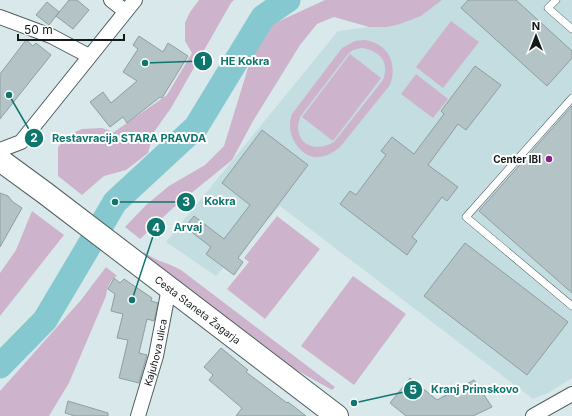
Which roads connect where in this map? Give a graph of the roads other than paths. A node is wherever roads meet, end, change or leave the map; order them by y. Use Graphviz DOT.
graph roads {
  1 [pos="110,0"];
  2 [pos="556,0"];
  3 [pos="130,5"];
  4 [pos="0,17"];
  5 [pos="572,29"];
  6 [pos="89,56"];
  7 [pos="572,98"];
  8 [pos="0,150"];
  9 [pos="0,160"];
  10 [pos="169,288"];
  11 [pos="572,306"];
  12 [pos="571,396"];
  13 [pos="138,416"];
  14 [pos="337,416"];
  15 [pos="532,416"];
  1 -- 3 [label="street"];
  2 -- 5 [label="lane"];
  3 -- 6 [label="street"];
  4 -- 6 [label="street"];
  6 -- 8 [label="street"];
  7 -- 11 [label="lane"];
  9 -- 10 [label="main road, Cesta Staneta Žagarja"];
  10 -- 13 [label="street, Kajuhova ulica"];
  10 -- 14 [label="main road, Cesta Staneta Žagarja"];
  12 -- 15 [label="street"];
}
